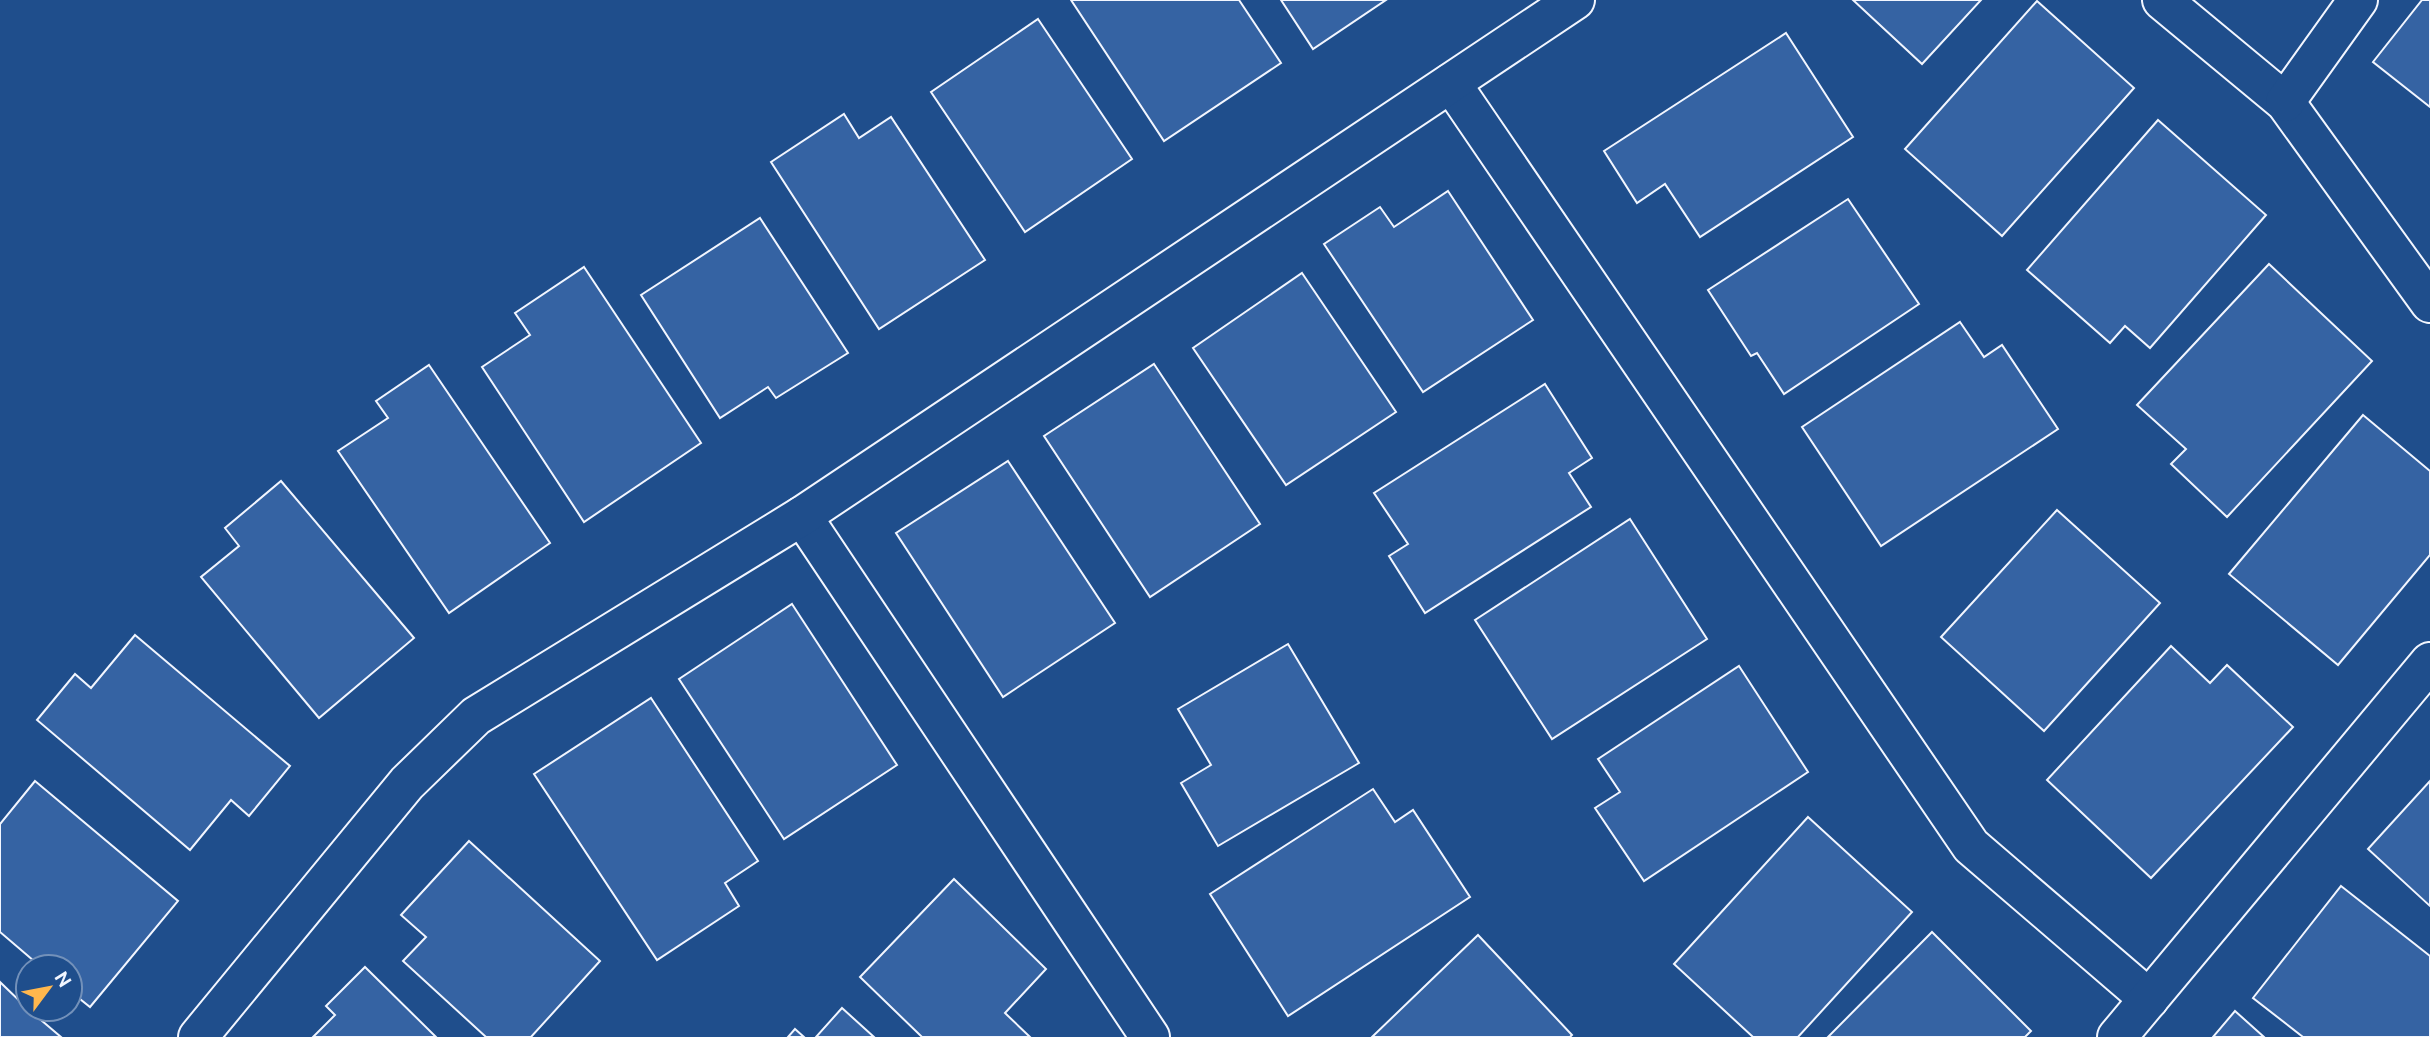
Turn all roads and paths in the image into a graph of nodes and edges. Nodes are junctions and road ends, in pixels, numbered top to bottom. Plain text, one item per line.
1 (1575, 0) edge
2 (2162, 0) edge
3 (2358, 0) edge
4 (1451, 83) junction
5 (2285, 102) junction
6 (2430, 303) edge
7 (802, 516) junction
8 (2430, 662) edge
9 (2149, 999) junction
10 (198, 1037) edge
11 (1150, 1037) edge
12 (2117, 1037) edge

1 - 4 street
2 - 5 street
3 - 5 street
4 - 7 street
4 - 9 street
5 - 6 street
7 - 10 street
7 - 11 street
8 - 9 street
9 - 12 street

